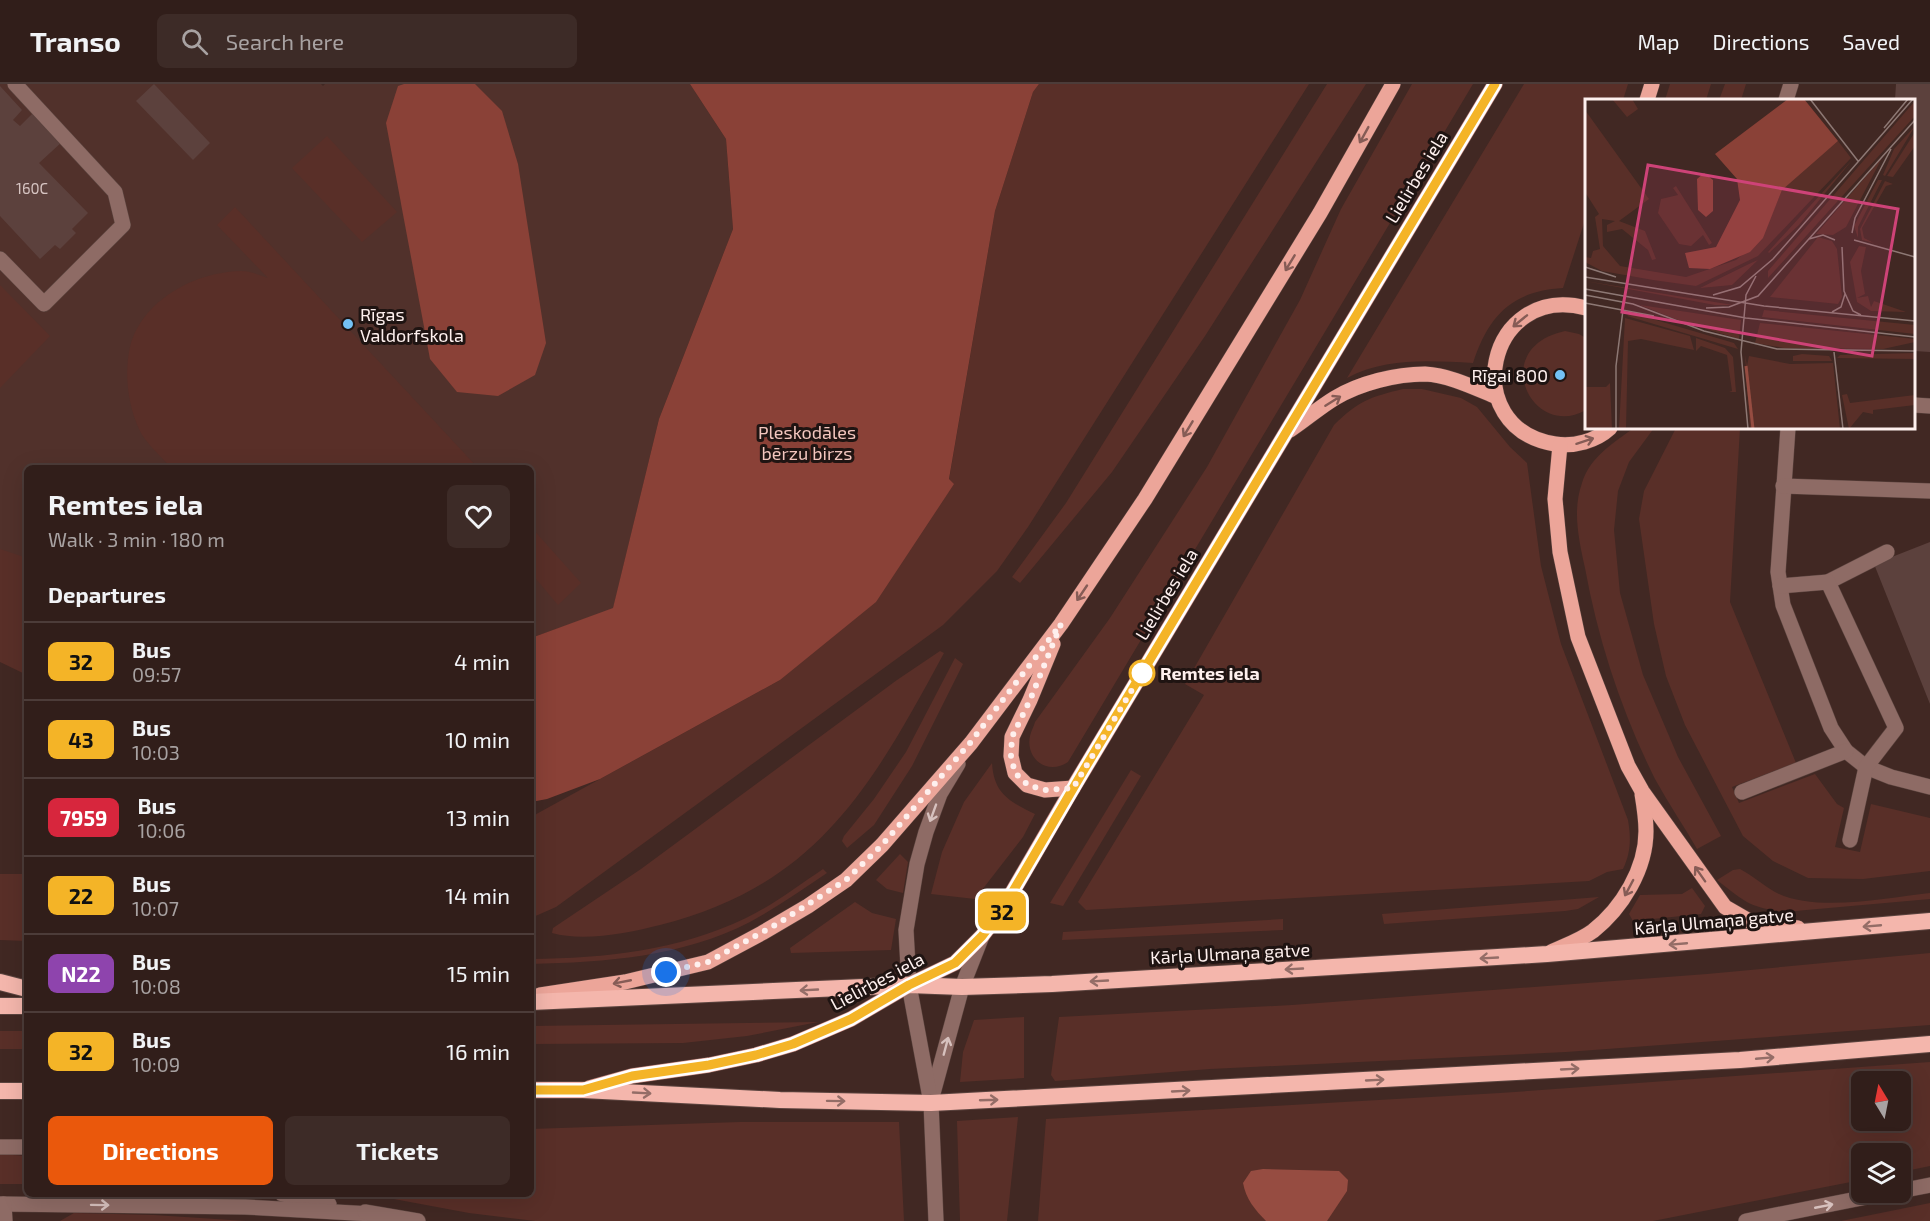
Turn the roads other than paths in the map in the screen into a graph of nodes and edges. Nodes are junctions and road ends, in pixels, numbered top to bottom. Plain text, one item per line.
1 (15, 84) edge
2 (1393, 84) edge
3 (1495, 84) edge
4 (1652, 84) edge
5 (1791, 84) edge
6 (1647, 99) edge
7 (1786, 99) edge
8 (0, 259) edge
9 (1585, 308) edge
10 (1497, 397) junction
11 (1915, 405) edge
12 (1930, 406) edge
13 (1608, 429) edge
14 (1788, 429) edge
15 (1285, 434) junction
16 (1560, 445) junction
17 (1784, 486) junction
18 (1930, 491) edge
19 (1887, 552) dead end
20 (1828, 582) junction
21 (1780, 586) junction
22 (1061, 624) junction
23 (970, 743) junction
24 (1846, 751) junction
25 (1866, 767) junction
26 (1930, 787) edge
27 (1073, 788) junction
28 (1642, 791) junction
29 (1742, 792) dead end
30 (1850, 840) dead end
31 (1930, 921) edge
32 (1821, 931) junction
33 (982, 936) junction
34 (1547, 954) junction
35 (0, 982) edge
36 (909, 985) junction
37 (962, 987) junction
38 (24, 988) edge
39 (534, 997) edge
40 (534, 1002) edge
41 (0, 1006) edge
42 (24, 1006) edge
43 (1930, 1044) edge
44 (534, 1090) edge
45 (583, 1090) junction
46 (0, 1091) edge
47 (24, 1091) edge
48 (931, 1102) junction
49 (0, 1147) edge
50 (24, 1147) edge
51 (1930, 1185) edge
52 (1911, 1189) edge
53 (296, 1197) edge
54 (1851, 1200) edge
55 (2, 1204) edge
56 (372, 1214) junction
57 (5, 1221) edge
58 (418, 1221) edge
59 (936, 1221) edge
60 (1746, 1221) edge

1 - 8 street
2 -> 22 main road
3 - 15 main road, Lielirbes iela
4 - 6 main road
5 - 7 street
9 -> 10 main road
15 -> 10 main road
10 - 16 main road
11 - 12 street
16 -> 13 main road
14 - 17 street
15 - 27 main road, Lielirbes iela
16 - 28 main road
17 - 18 street
17 - 21 street
19 - 20 street
20 - 21 street
20 - 25 street
21 - 24 street
22 - 23 main road
22 - 27 main road
23 -> 36 street
23 -> 39 main road
24 - 25 street
24 - 29 street
25 - 26 street
25 - 30 street
27 - 33 main road, Lielirbes iela
32 -> 28 main road
28 -> 34 main road
31 -> 32 highway, Kārļa Ulmaņa gatve
32 -> 34 highway, Kārļa Ulmaņa gatve
33 - 36 main road, Lielirbes iela
33 - 37 street
34 -> 37 highway, Kārļa Ulmaņa gatve
35 - 38 highway
36 - 37 highway, Kārļa Ulmaņa gatve
36 -> 40 highway, Kārļa Ulmaņa gatve
36 - 45 main road, Lielirbes iela
36 - 48 street
48 -> 37 street
41 - 42 highway
48 -> 43 highway
44 - 45 highway
45 -> 48 highway
46 - 47 highway
48 - 59 street
49 - 50 street
51 - 52 street
53 - 56 street
60 -> 54 street
55 -> 56 street
55 - 57 street
56 - 58 street

